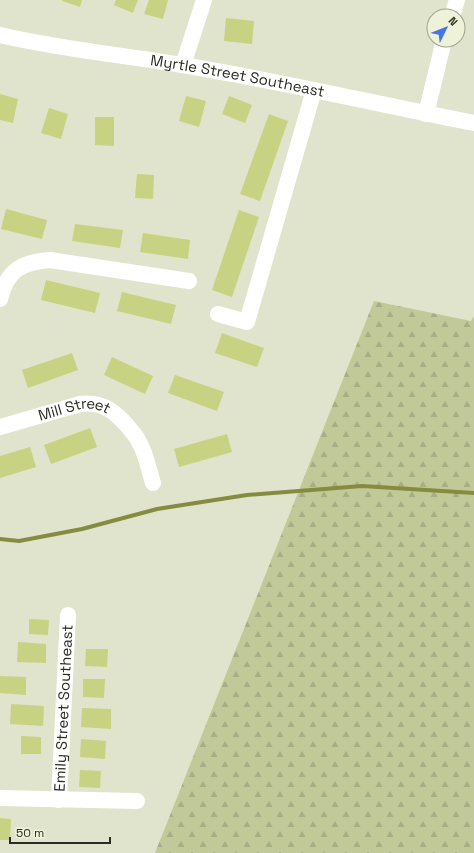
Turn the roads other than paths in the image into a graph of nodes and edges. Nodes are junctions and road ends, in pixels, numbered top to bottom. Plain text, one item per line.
1 (204, 0) edge
2 (0, 35) edge
3 (442, 48) edge
4 (183, 65) junction
5 (314, 90) junction
6 (426, 114) junction
7 (474, 123) edge
8 (189, 281) dead end
9 (0, 299) edge
10 (218, 314) dead end
11 (0, 427) edge
12 (153, 483) dead end
13 (68, 615) dead end
14 (0, 798) edge
15 (59, 800) junction
16 (137, 801) dead end

1 - 4 street
2 - 4 street, Myrtle Street Southeast
3 - 6 street
4 - 5 street, Myrtle Street Southeast
5 - 6 street, Myrtle Street Southeast
5 - 10 street
6 - 7 street, Myrtle Street Southeast
8 - 9 street
11 - 12 street, Mill Street
13 - 15 street, Emily Street Southeast
14 - 15 street
15 - 16 street

